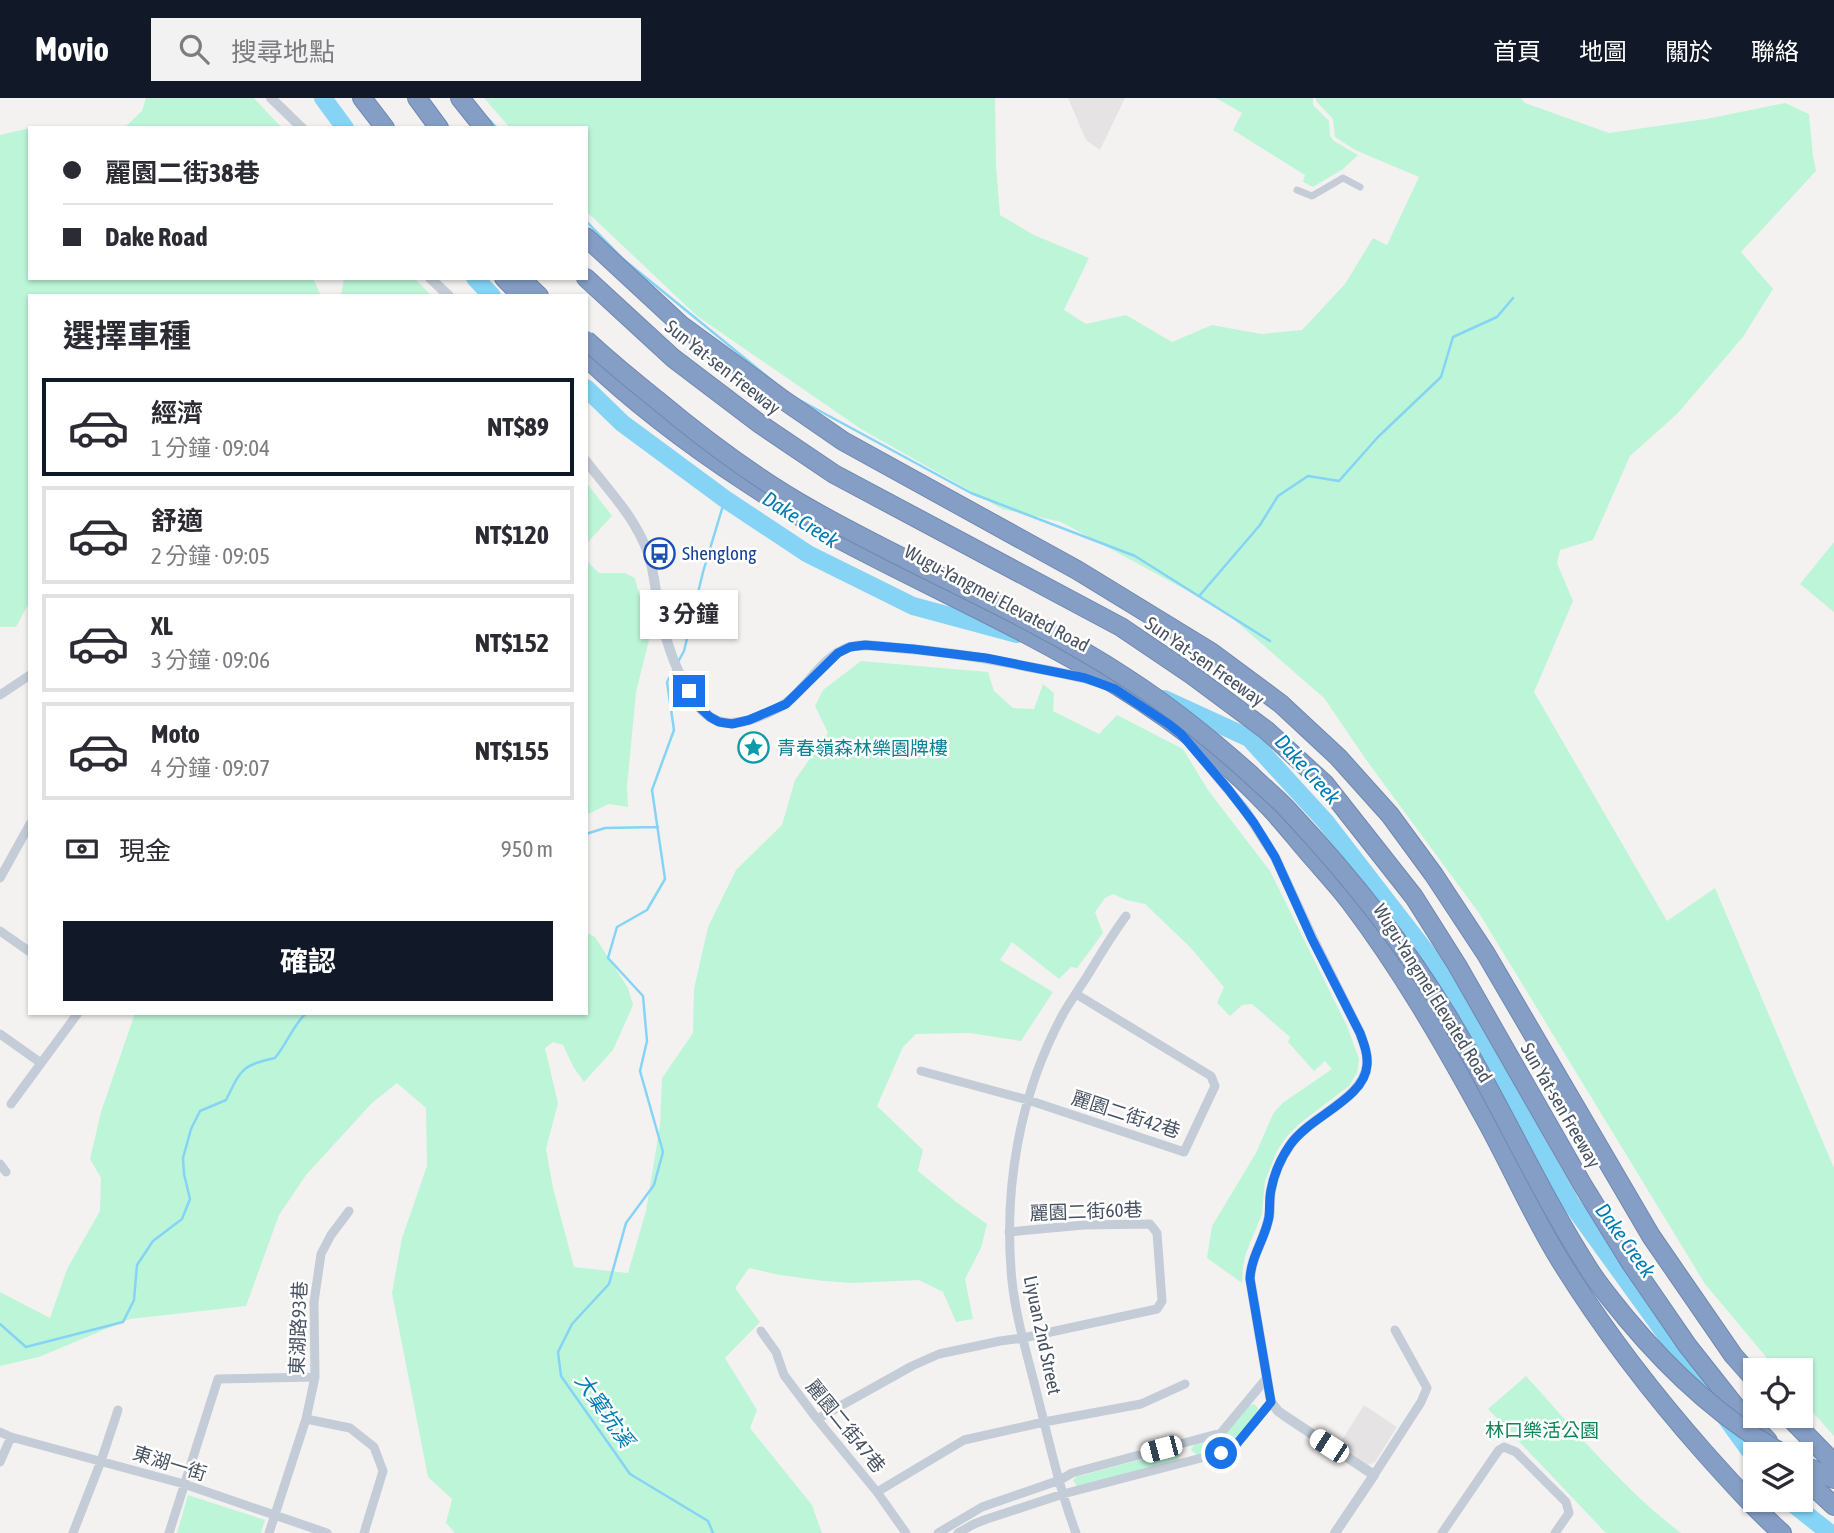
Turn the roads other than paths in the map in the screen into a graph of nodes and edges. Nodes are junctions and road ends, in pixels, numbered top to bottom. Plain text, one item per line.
1 (271, 98) edge
2 (348, 98) edge
3 (362, 98) edge
4 (417, 98) edge
5 (460, 98) edge
6 (300, 126) edge
7 (369, 126) edge
8 (383, 126) edge
9 (438, 126) edge
10 (482, 126) edge
11 (1360, 187) dead end
12 (1297, 190) dead end
13 (588, 239) edge
14 (432, 280) edge
15 (506, 280) edge
16 (522, 280) edge
17 (588, 280) edge
18 (447, 294) edge
19 (520, 294) edge
20 (537, 294) edge
21 (588, 342) edge
22 (588, 359) edge
23 (588, 463) edge
24 (28, 676) edge
25 (0, 695) edge
26 (26, 837) edge
27 (0, 878) edge
28 (1126, 916) dead end
29 (0, 931) edge
30 (28, 951) edge
31 (1076, 994) junction
32 (77, 1015) edge
33 (0, 1034) edge
34 (41, 1063) junction
35 (921, 1071) dead end
36 (1028, 1100) junction
37 (11, 1104) dead end
38 (349, 1211) dead end
39 (1009, 1232) junction
40 (1395, 1330) dead end
41 (761, 1331) dead end
42 (1023, 1338) junction
43 (1743, 1366) edge
44 (315, 1377) junction
45 (1266, 1379) junction
46 (1185, 1384) dead end
47 (1271, 1402) junction
48 (118, 1410) dead end
49 (306, 1419) junction
50 (817, 1419) junction
51 (1044, 1422) junction
52 (1800, 1428) edge
53 (0, 1432) edge
54 (11, 1437) junction
55 (1763, 1442) edge
56 (1770, 1442) edge
57 (1183, 1443) junction
58 (101, 1461) junction
59 (1187, 1461) junction
60 (0, 1462) edge
61 (1834, 1462) edge
62 (1813, 1469) edge
63 (1374, 1475) junction
64 (1834, 1479) edge
65 (1060, 1480) junction
66 (184, 1485) junction
67 (1813, 1486) edge
68 (877, 1492) junction
69 (1023, 1494) junction
70 (1063, 1494) junction
71 (1027, 1506) junction
72 (1834, 1506) edge
73 (275, 1516) junction
74 (73, 1533) edge
75 (169, 1533) edge
76 (269, 1533) edge
77 (327, 1533) edge
78 (364, 1533) edge
79 (906, 1533) edge
80 (938, 1533) edge
81 (958, 1533) edge
82 (1076, 1533) edge
83 (1335, 1533) edge
84 (1442, 1533) edge
85 (1555, 1533) edge
86 (1782, 1533) edge

1 - 6 street
2 - 7 highway
3 - 8 highway
4 - 9 highway
5 - 10 highway
11 - 12 street
13 - 43 highway, Sun Yat-sen Freeway
14 - 18 street
15 - 19 highway
16 - 20 highway
17 - 56 highway, Sun Yat-sen Freeway
21 - 55 highway, Wugu-Yangmei Elevated Road, bridge
22 - 86 highway, Wugu-Yangmei Elevated Road
23 - 45 street
24 - 25 street
26 - 27 street
28 - 31 street, Liyuan 2nd Street
29 - 30 street
31 - 36 street, Liyuan 2nd Street
31 - 36 street, 麗園二街42巷
32 - 34 street
33 - 34 street
34 - 37 street
35 - 36 street
36 - 39 street, Liyuan 2nd Street
38 - 44 street, 東湖路93巷
39 - 42 street, Liyuan 2nd Street
39 - 42 street, 麗園二街60巷
40 - 63 street
41 - 50 street, 麗園二街47巷
42 - 50 street
42 - 51 street, Liyuan 2nd Street
44 - 49 street, 東湖路93巷
44 - 66 street
45 - 47 street
45 - 57 street
46 - 51 street, 麗園二街47巷
47 - 59 street
47 - 63 street
48 - 58 street
49 - 73 street, 東湖路93巷
49 - 78 street
50 - 68 street, 麗園二街47巷
51 - 65 street, Liyuan 2nd Street
51 - 68 street, 麗園二街47巷
52 - 61 highway
53 - 54 street, 東湖一街
54 - 58 street, 東湖一街
54 - 60 street
57 - 59 street
57 - 65 street
58 - 66 street, 東湖一街
58 - 74 street
59 - 70 street
62 - 64 highway
63 - 83 street
65 - 69 street
65 - 70 street, Liyuan 2nd Street
66 - 73 street, 東湖一街
66 - 75 street
67 - 72 highway
68 - 79 street
69 - 71 street
69 - 80 street
70 - 71 street
70 - 82 street, Liyuan 2nd Street
71 - 81 street
73 - 76 street, 東湖路93巷
73 - 77 street, 東湖一街
84 - 85 street

